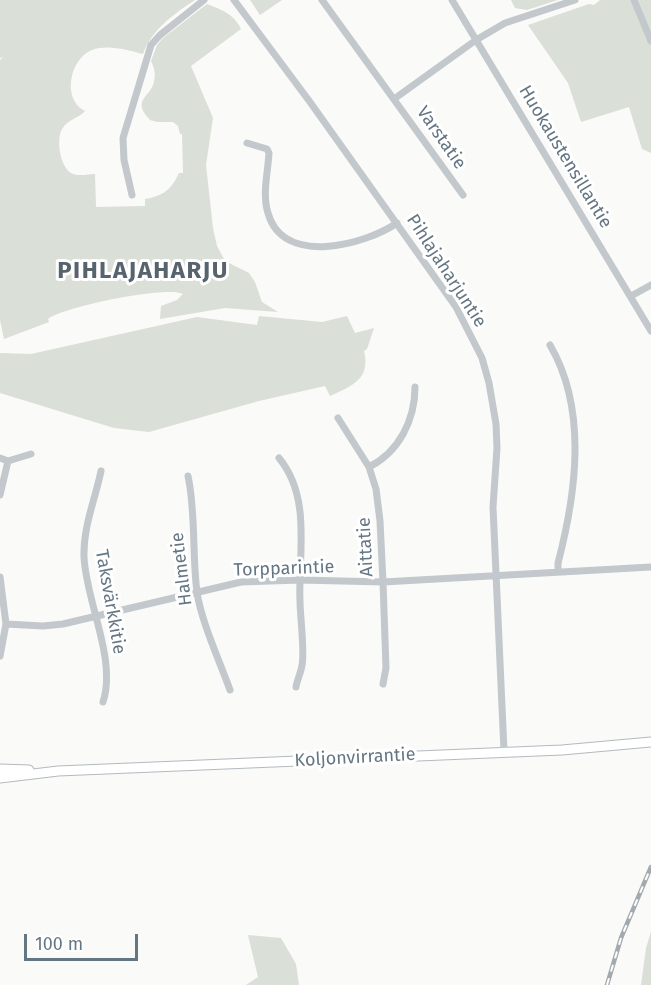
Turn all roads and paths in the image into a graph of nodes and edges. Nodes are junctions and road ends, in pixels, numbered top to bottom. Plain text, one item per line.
1 (204, 0) edge
2 (234, 0) edge
3 (322, 0) edge
4 (452, 0) edge
5 (575, 0) edge
6 (634, 0) edge
7 (649, 31) edge
8 (476, 40) junction
9 (651, 40) edge
10 (394, 99) junction
11 (247, 143) dead end
12 (132, 195) dead end
13 (463, 195) dead end
14 (397, 223) junction
15 (651, 285) edge
16 (630, 296) junction
17 (651, 331) edge
18 (550, 345) dead end
19 (416, 387) dead end
20 (338, 418) dead end
21 (31, 454) dead end
22 (279, 458) dead end
23 (4, 459) edge
24 (369, 467) junction
25 (100, 471) dead end
26 (188, 476) dead end
27 (0, 495) edge
28 (651, 567) edge
29 (558, 572) junction
30 (495, 576) junction
31 (0, 577) edge
32 (300, 580) junction
33 (383, 582) junction
34 (197, 593) junction
35 (96, 618) junction
36 (6, 624) junction
37 (0, 656) edge
38 (383, 684) dead end
39 (296, 687) dead end
40 (230, 690) dead end
41 (102, 702) dead end
42 (651, 742) edge
43 (504, 751) junction
44 (0, 769) edge
45 (58, 771) junction
46 (0, 778) edge

1 - 12 street
2 - 14 street, Pihlajaharjuntie
3 - 10 street, Varstatie
4 - 8 street, Huokaustensillantie
5 - 8 street, Varstatie
6 - 7 street
7 - 9 street
8 - 10 street, Varstatie
8 - 16 street, Huokaustensillantie
10 - 13 street, Varstatie
11 - 14 street
14 - 30 street, Pihlajaharjuntie
15 - 16 street
16 - 17 street, Huokaustensillantie
18 - 29 street
19 - 24 street
20 - 24 street, Aittatie
21 - 23 street
22 - 32 street
23 - 27 street
24 - 33 street, Aittatie
25 - 35 street, Taksvärkkitie
26 - 34 street, Halmetie
28 - 29 street, Torpparintie
29 - 30 street, Torpparintie
30 - 33 street, Torpparintie
30 - 43 street, Pihlajaharjuntie
31 - 36 street
32 - 33 street, Torpparintie
32 - 34 street, Torpparintie
32 - 39 street
33 - 38 street, Aittatie
34 - 35 street, Torpparintie
34 - 40 street, Halmetie
35 - 36 street, Torpparintie
35 - 41 street, Taksvärkkitie
36 - 37 street
42 - 43 main road, Koljonvirrantie
43 - 45 main road, Koljonvirrantie
44 - 45 main road, Koljonvirrantie
45 - 46 main road, Koljonvirrantie

